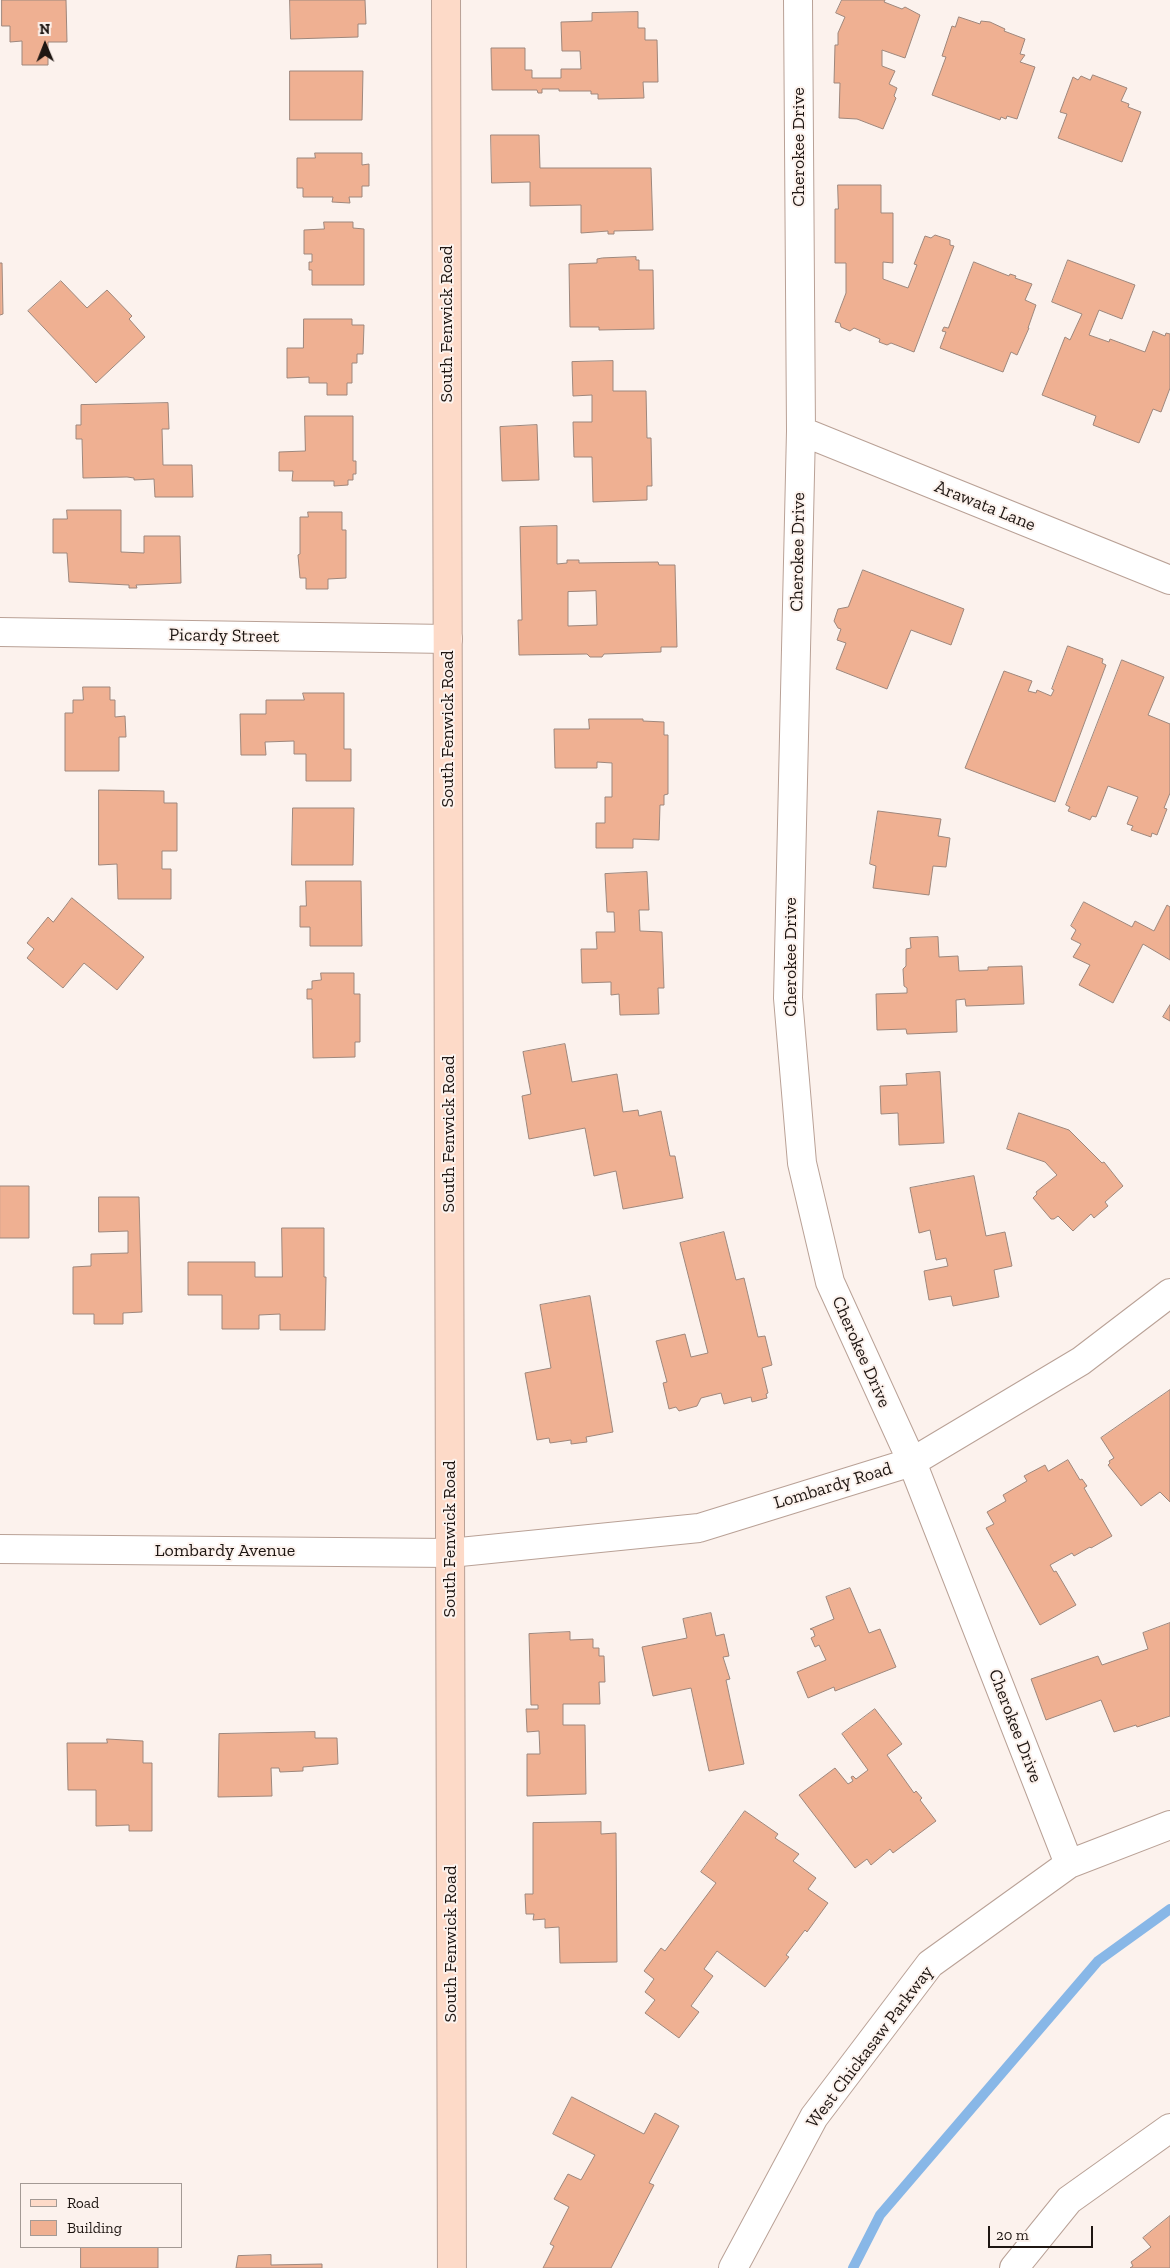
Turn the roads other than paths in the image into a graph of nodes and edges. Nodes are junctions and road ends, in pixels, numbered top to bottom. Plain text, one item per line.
1 (446, 0) edge
2 (798, 0) edge
3 (800, 431) junction
4 (1170, 580) edge
5 (0, 632) edge
6 (448, 640) junction
7 (1170, 1293) edge
8 (912, 1462) junction
9 (0, 1549) edge
10 (450, 1553) junction
11 (1170, 1826) edge
12 (1069, 1864) junction
13 (1170, 2128) edge
14 (452, 2268) edge
15 (733, 2268) edge
16 (1014, 2268) edge

1 - 6 street, South Fenwick Road
2 - 3 street, Cherokee Drive
3 - 4 street, Arawata Lane
3 - 8 street, Cherokee Drive
5 - 6 street, Picardy Street
6 - 10 street, South Fenwick Road
7 - 8 street, Lombardy Road
8 - 10 street, Lombardy Road
8 - 12 street, Cherokee Drive
9 - 10 street, Lombardy Avenue
10 - 14 street, South Fenwick Road
11 - 12 street, West Chickasaw Parkway
12 - 15 street, West Chickasaw Parkway
13 - 16 street

